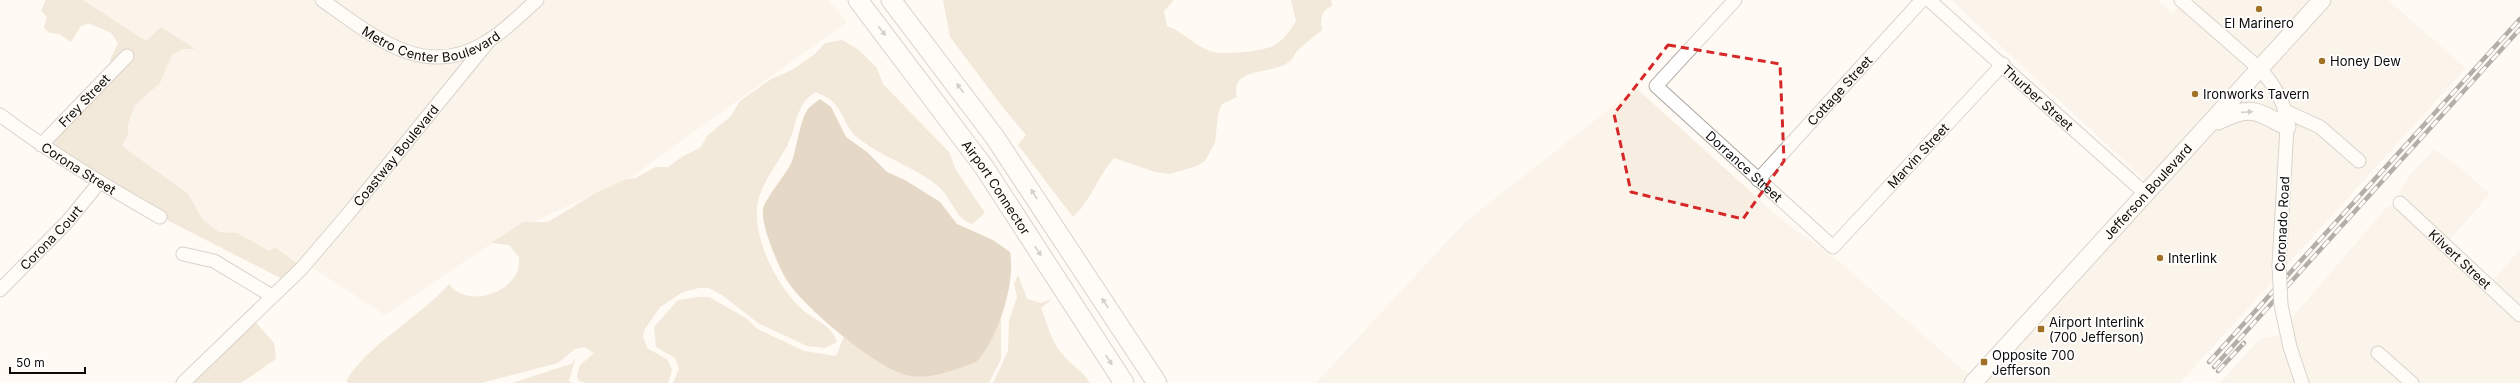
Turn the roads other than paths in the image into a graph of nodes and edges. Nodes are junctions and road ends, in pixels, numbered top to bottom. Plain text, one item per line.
1 (537, 0) edge
2 (858, 0) edge
3 (891, 0) edge
4 (1735, 0) edge
5 (1922, 0) edge
6 (1929, 0) edge
7 (2181, 0) edge
8 (2322, 0) edge
9 (325, 1) edge
10 (488, 42) junction
11 (126, 56) dead end
12 (2003, 64) junction
13 (2260, 70) junction
14 (0, 115) edge
15 (2286, 119) junction
16 (2211, 125) junction
17 (41, 145) junction
18 (2359, 161) dead end
19 (1758, 180) junction
20 (99, 183) junction
21 (2147, 195) junction
22 (2400, 203) dead end
23 (160, 217) dead end
24 (1833, 247) joint
25 (183, 254) dead end
26 (0, 290) edge
27 (272, 296) junction
28 (2520, 315) edge
29 (2378, 353) dead end
30 (183, 383) edge
31 (1124, 383) edge
32 (1156, 383) edge
33 (1973, 383) edge
34 (2302, 383) edge
35 (2412, 383) edge

1 - 10 street, Metro Center Boulevard
2 -> 31 highway, Airport Connector
32 -> 3 highway, Airport Connector
4 - 19 street, Dorrance Street
5 - 19 street, Cottage Street
6 - 12 street, Thurber Street
7 - 13 street
8 - 13 main road, Jefferson Boulevard
9 - 10 street, Metro Center Boulevard
10 - 27 street, Coastway Boulevard
11 - 17 street, Frey Street
12 - 21 street, Thurber Street
12 - 24 street, Marvin Street
13 - 15 street, Coronado Road
13 - 16 main road, Jefferson Boulevard
14 - 17 street, Corona Street
16 -> 15 main road
15 - 18 street
15 - 34 street, Coronado Road, bridge
16 - 21 main road, Jefferson Boulevard
17 - 20 street, Corona Street
19 - 24 street, Dorrance Street
20 - 23 street, Corona Street
20 - 26 street, Corona Court
21 - 33 main road, Jefferson Boulevard
22 - 28 street, Kilvert Street
25 - 27 street
27 - 30 street, Coastway Boulevard
29 - 35 street

